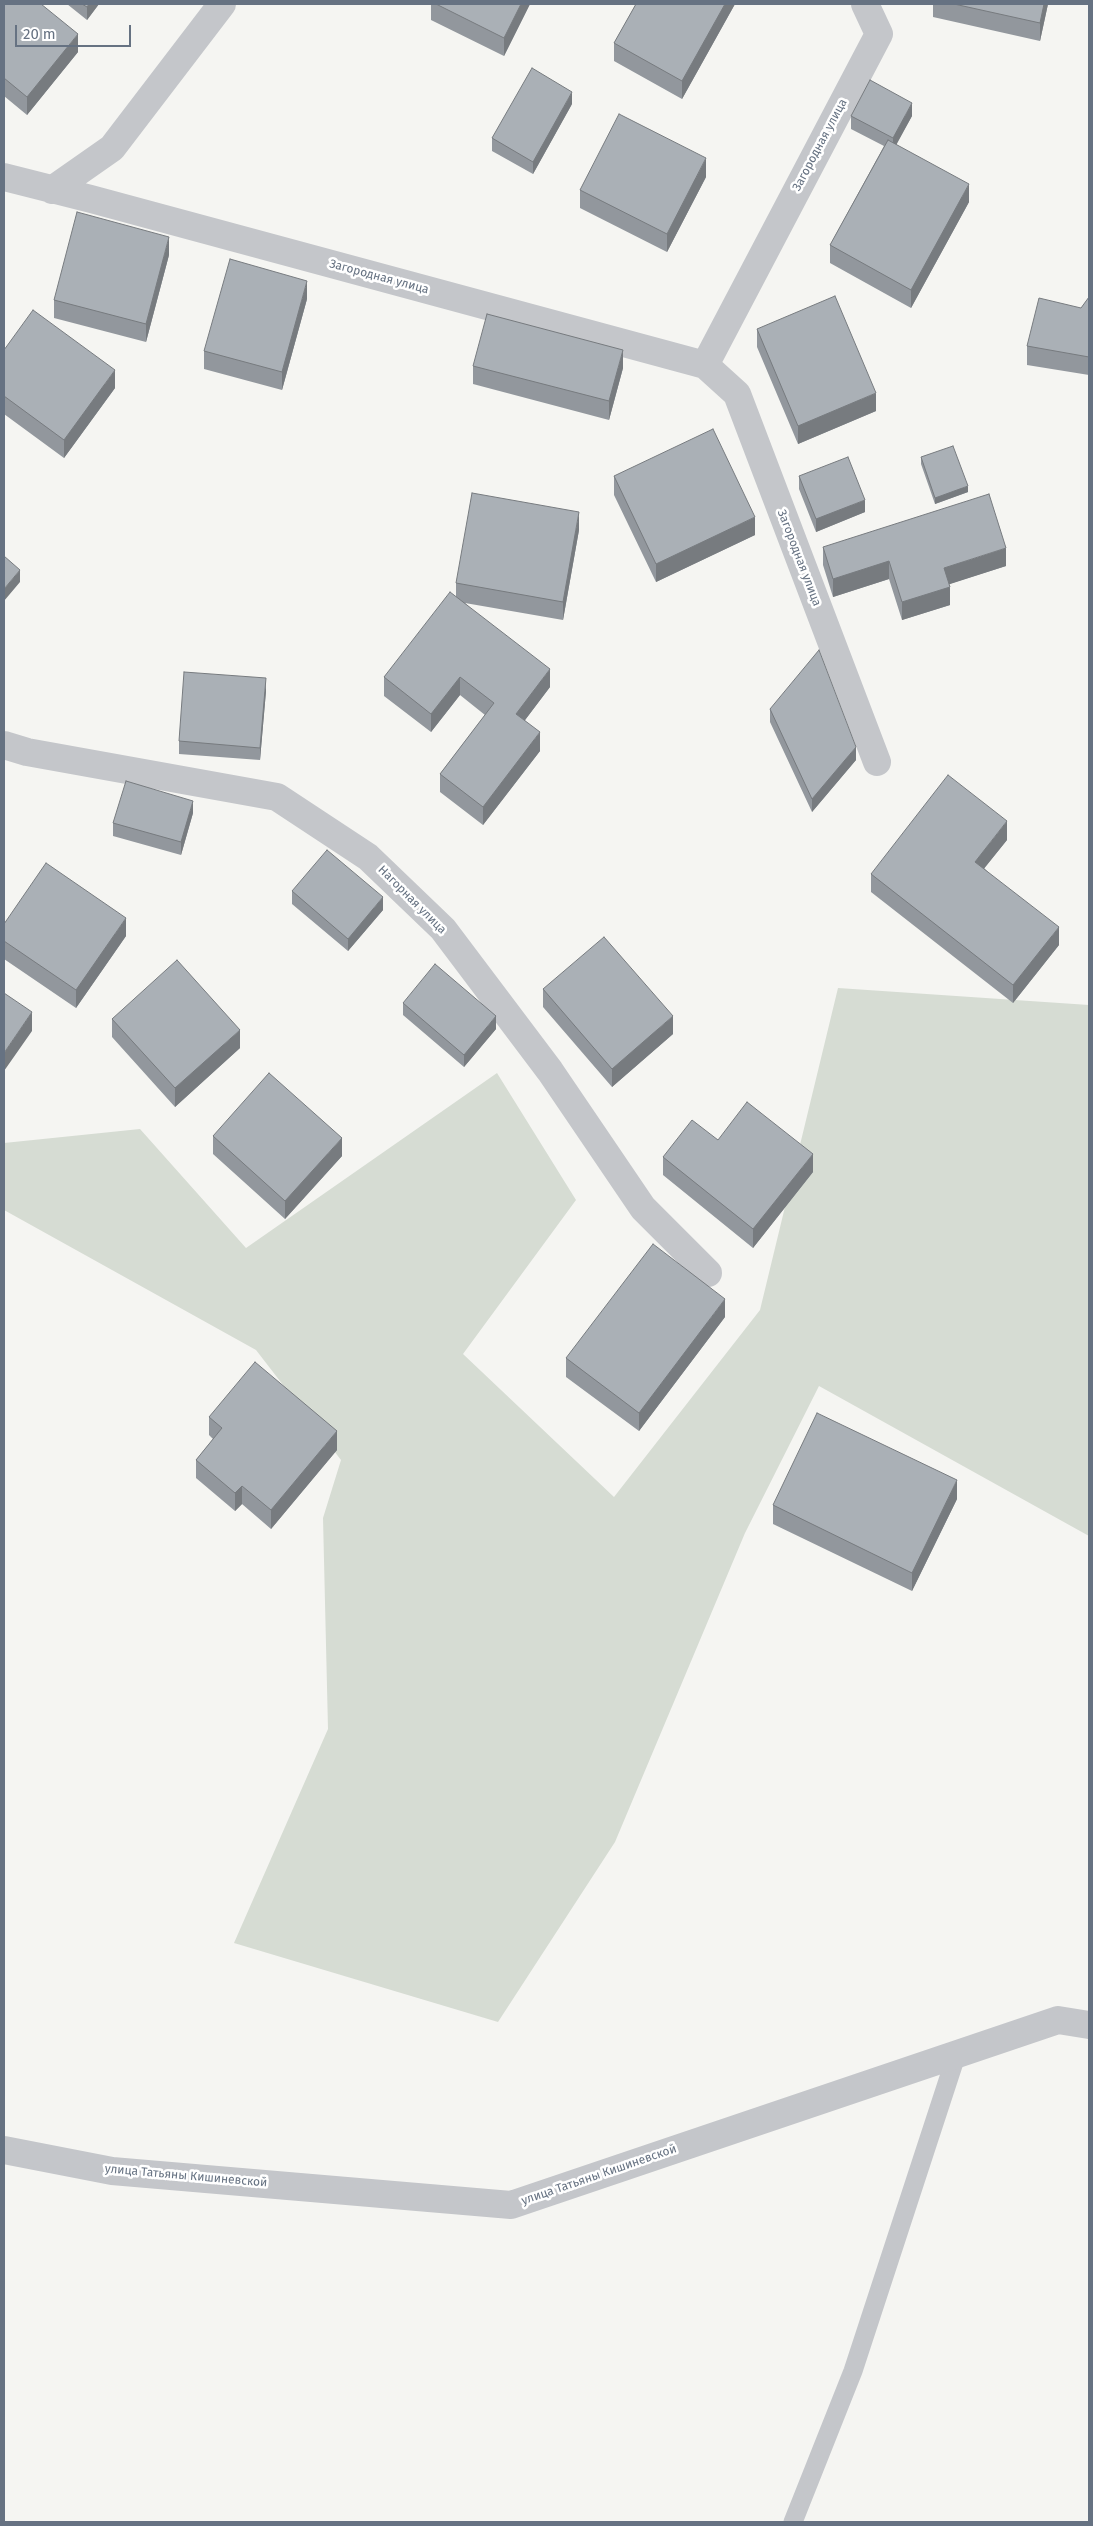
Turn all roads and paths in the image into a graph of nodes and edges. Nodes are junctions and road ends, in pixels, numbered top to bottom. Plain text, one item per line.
1 (222, 4) edge
2 (864, 4) edge
3 (4, 177) edge
4 (52, 190) junction
5 (704, 365) junction
6 (4, 745) edge
7 (876, 762) dead end
8 (708, 1273) dead end
9 (1089, 2025) edge
10 (957, 2053) junction
11 (4, 2150) edge
12 (793, 2522) edge

1 - 4 street
2 - 5 street, Загородная улица
3 - 4 street, Загородная улица
4 - 5 street, Загородная улица
5 - 7 street, Загородная улица
6 - 8 street, Нагорная улица
9 - 10 street, улица Татьяны Кишиневской
10 - 11 street, улица Татьяны Кишиневской
10 - 12 lane

